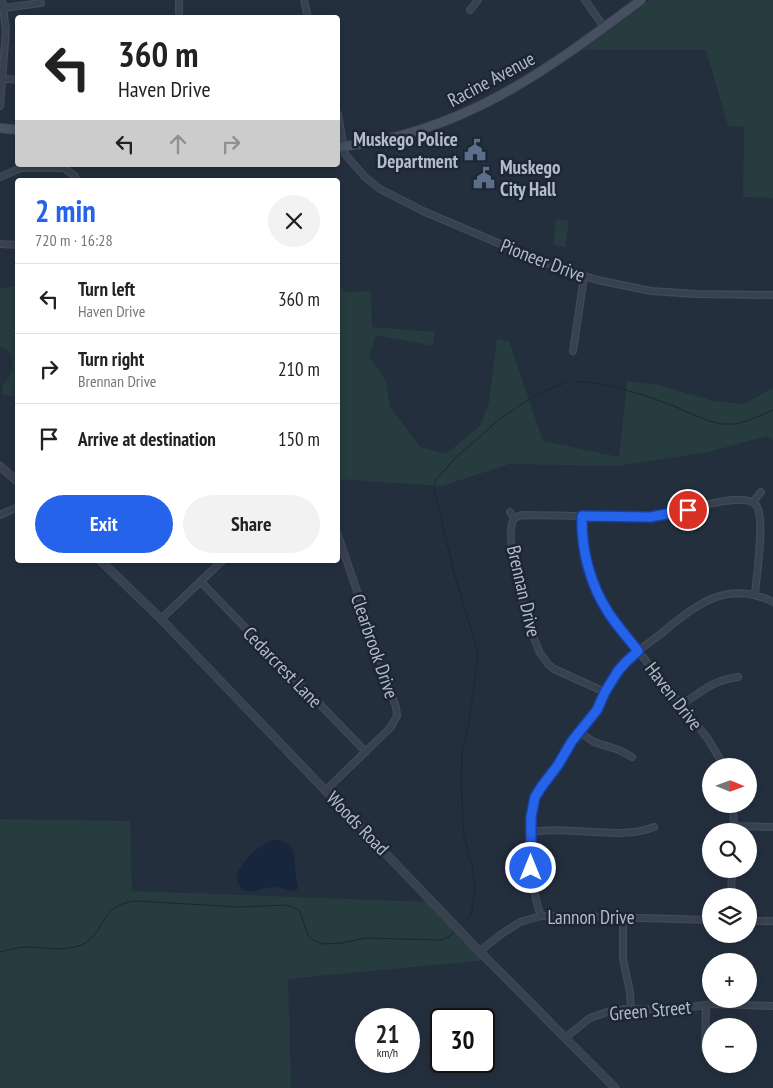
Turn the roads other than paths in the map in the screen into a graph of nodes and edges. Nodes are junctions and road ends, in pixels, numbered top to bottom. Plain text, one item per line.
1 (2, 0) edge
2 (179, 0) edge
3 (304, 0) edge
4 (478, 0) edge
5 (585, 0) edge
6 (641, 0) edge
7 (41, 3) dead end
8 (4, 8) junction
9 (470, 10) dead end
10 (180, 15) edge
11 (307, 15) edge
12 (604, 27) junction
13 (1, 79) edge
14 (15, 80) edge
15 (0, 106) edge
16 (0, 128) edge
17 (15, 130) edge
18 (340, 146) edge
19 (0, 177) edge
20 (76, 178) edge
21 (1, 243) edge
22 (15, 245) edge
23 (584, 277) junction
24 (773, 295) edge
25 (573, 351) dead end
26 (0, 466) edge
27 (15, 479) edge
28 (762, 492) dead end
29 (753, 502) junction
30 (15, 508) edge
31 (510, 512) dead end
32 (0, 515) edge
33 (582, 516) junction
34 (514, 518) junction
35 (340, 541) edge
36 (103, 563) edge
37 (220, 563) edge
38 (201, 582) junction
39 (755, 595) junction
40 (773, 602) edge
41 (161, 619) junction
42 (638, 651) junction
43 (738, 677) dead end
44 (605, 692) junction
45 (682, 704) junction
46 (579, 732) junction
47 (366, 752) junction
48 (632, 757) dead end
49 (720, 758) edge
50 (326, 790) junction
51 (654, 827) dead end
52 (773, 827) edge
53 (757, 828) edge
54 (532, 832) junction
55 (541, 916) junction
56 (623, 917) junction
57 (702, 920) edge
58 (757, 921) edge
59 (773, 921) edge
60 (480, 951) junction
61 (702, 1006) edge
62 (757, 1006) edge
63 (773, 1006) edge
64 (631, 1009) junction
65 (565, 1038) junction
66 (615, 1088) edge

1 - 8 street
2 - 10 street
3 - 11 street
4 - 9 street
5 - 12 street
6 - 12 main road, Racine Avenue
7 - 8 street
8 - 13 street
12 - 18 main road, Racine Avenue
13 - 14 street
13 - 15 street
16 - 17 main road
18 - 23 street, Pioneer Drive
19 - 20 street
21 - 22 street
23 - 24 street, Pioneer Drive
23 - 25 street
26 - 27 street
28 - 29 street
29 - 33 street, Brennan Drive
29 - 39 street
30 - 32 street
31 - 34 street
33 - 34 street, Brennan Drive
33 - 42 street, Haven Drive
34 - 44 street, Brennan Drive
35 - 47 street, Clearbrook Drive
36 - 41 street, Woods Road
37 - 38 street
38 - 41 street
38 - 47 street, Cedarcrest Lane
39 - 40 street
39 - 42 street
41 - 50 street, Woods Road
42 - 44 street
42 - 45 street, Haven Drive
43 - 45 street
44 - 46 street
45 - 49 street, Haven Drive
46 - 48 street
46 - 54 street
47 - 50 street, Clearbrook Drive
50 - 60 street, Woods Road
51 - 54 street
52 - 53 street
54 - 55 street
55 - 56 street, Lannon Drive
55 - 60 street, Lannon Drive
56 - 57 street, Lannon Drive
56 - 64 street
58 - 59 street
60 - 65 street, Woods Road
61 - 64 street, Green Street
62 - 63 street, Green Street
64 - 65 street, Green Street
65 - 66 street, Woods Road

